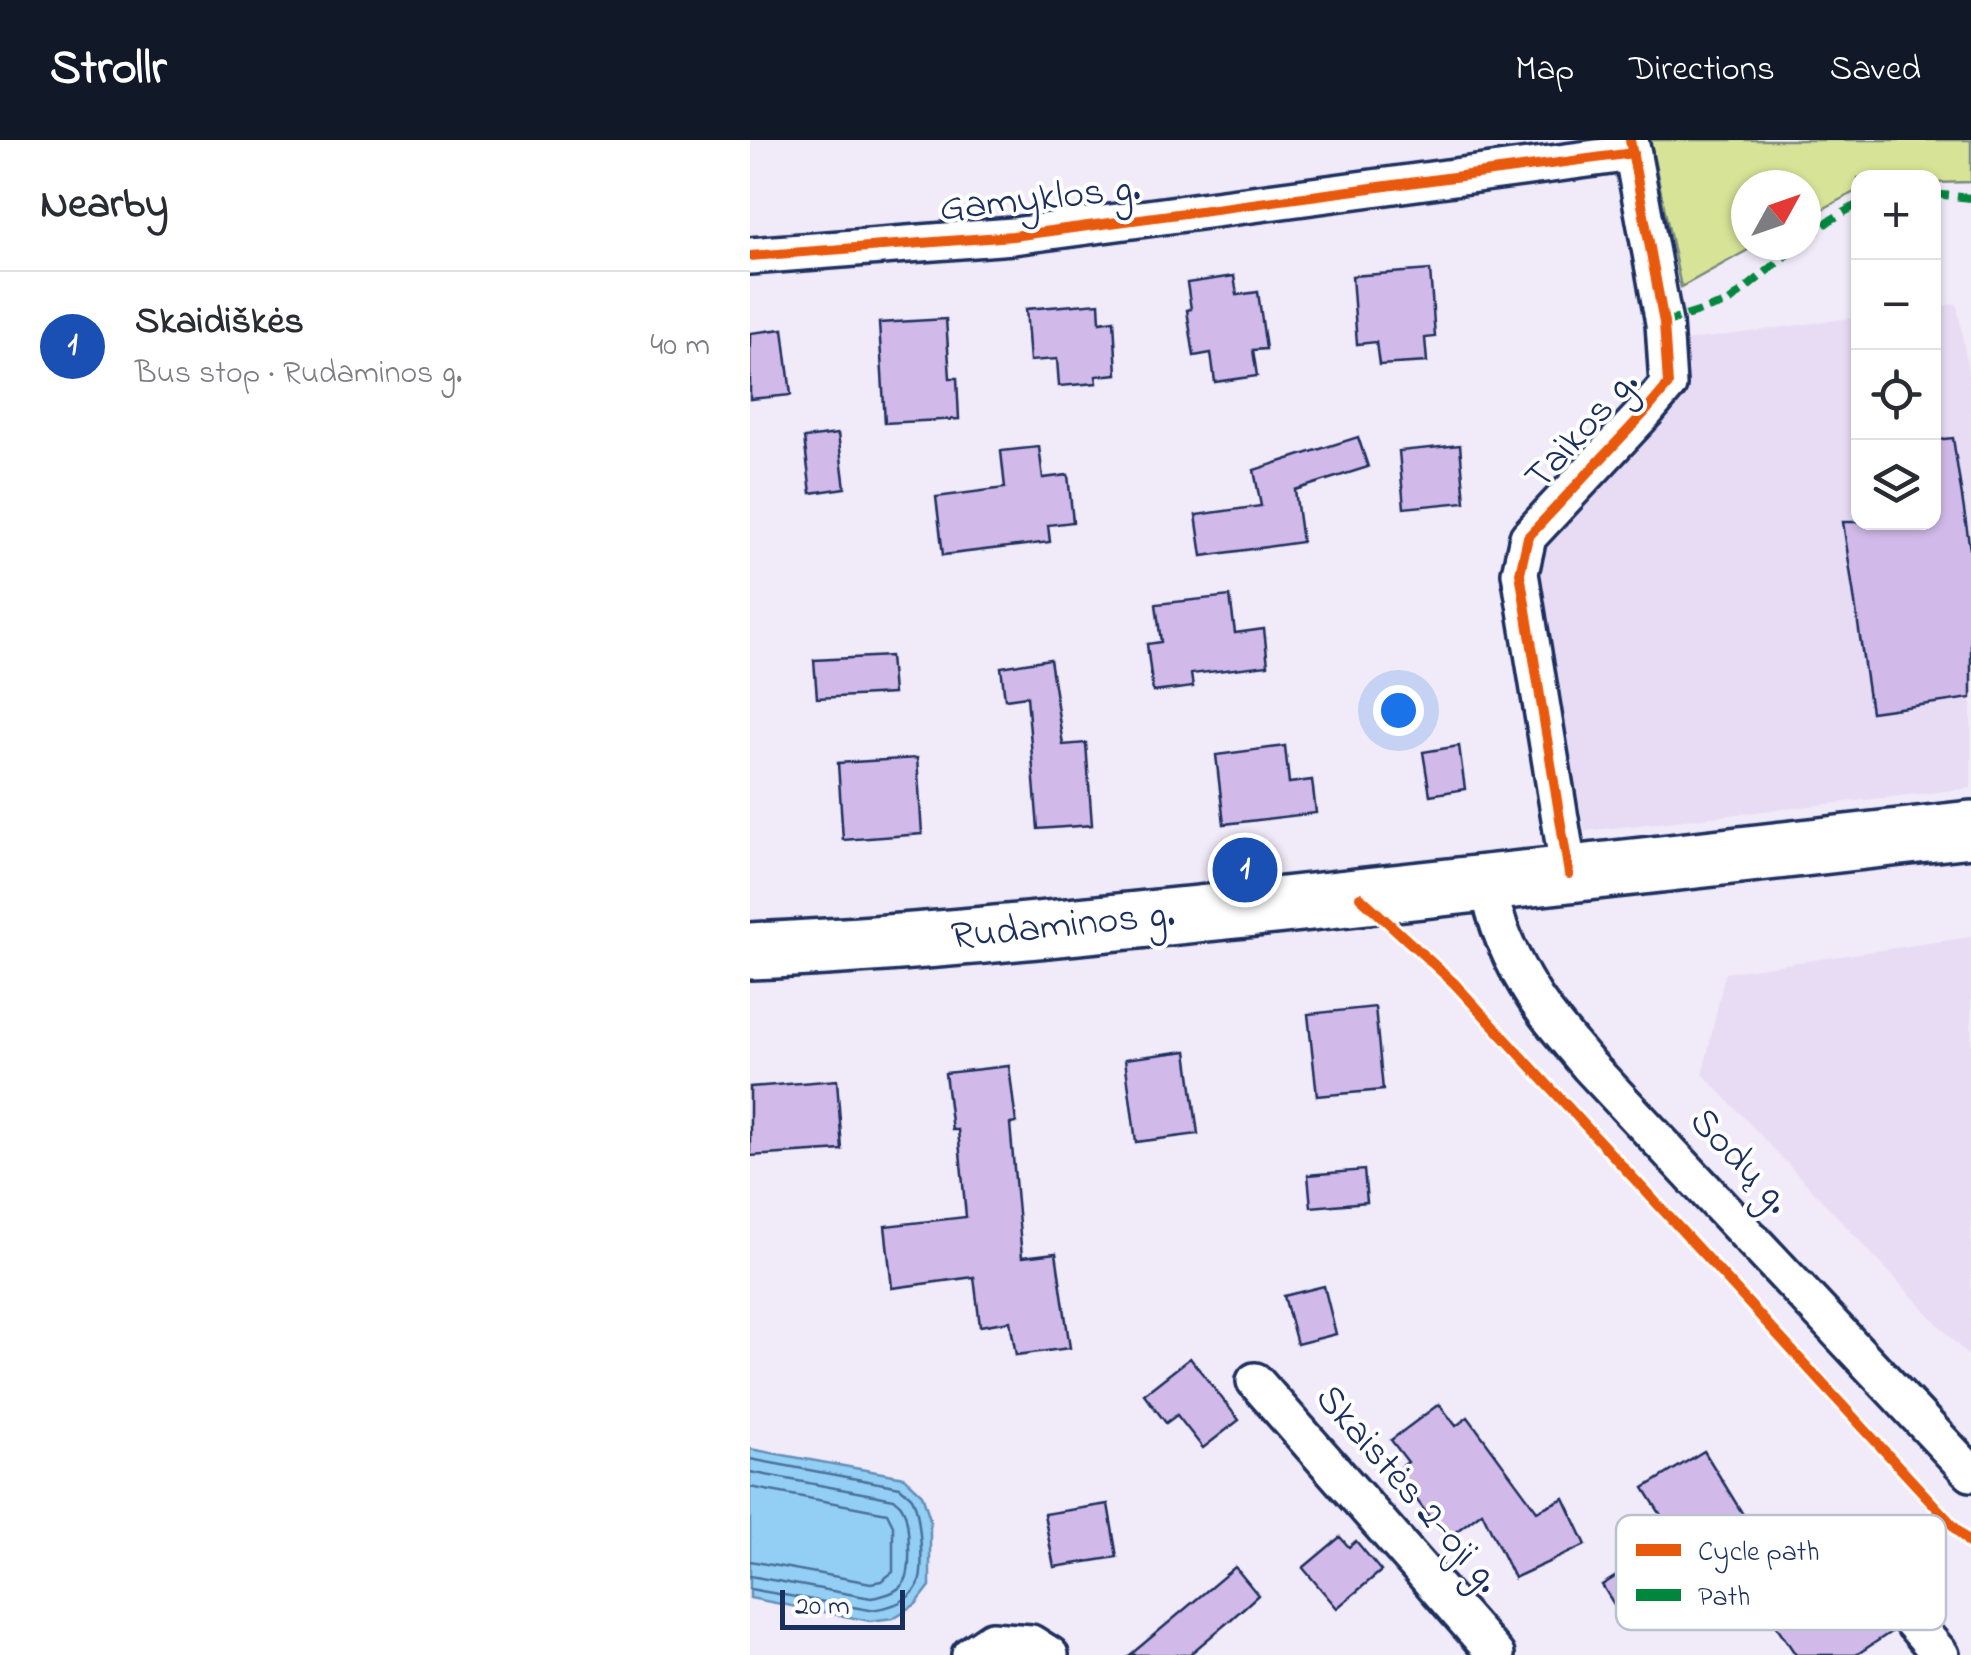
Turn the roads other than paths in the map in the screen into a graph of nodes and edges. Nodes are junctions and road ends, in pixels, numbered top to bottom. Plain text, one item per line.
1 (1631, 146) edge
2 (750, 256) edge
3 (1971, 829) edge
4 (1569, 874) junction
5 (1487, 882) junction
6 (750, 951) edge
7 (1255, 1381) dead end
8 (1971, 1472) edge
9 (1920, 1630) edge
10 (970, 1655) edge
11 (1050, 1655) edge
12 (1496, 1655) edge
13 (1941, 1655) edge

1 - 2 street, Gamyklos g.
1 - 4 street, Taikos g.
3 - 4 main road, Rudaminos g.
4 - 5 main road, Rudaminos g.
5 - 6 main road, Rudaminos g.
5 - 8 street, Sodų g.
7 - 12 street, Skaistės 2-oji g.
9 - 13 street
10 - 11 street

